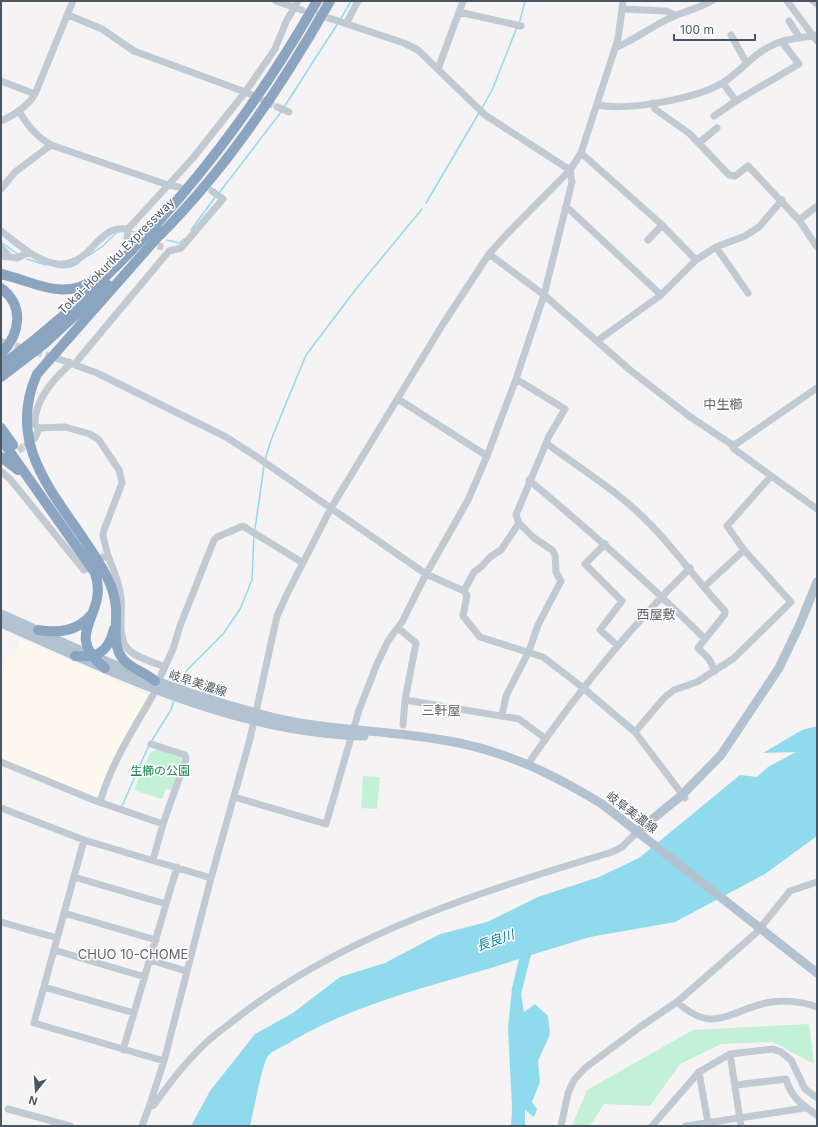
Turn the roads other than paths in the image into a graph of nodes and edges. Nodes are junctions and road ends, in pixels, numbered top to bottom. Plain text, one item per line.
1 (73, 1) edge
2 (276, 1) edge
3 (298, 1) edge
4 (317, 1) edge
5 (330, 1) edge
6 (358, 1) edge
7 (463, 1) edge
8 (622, 1) edge
9 (712, 1) edge
10 (787, 1) edge
11 (813, 1) edge
12 (704, 3) edge
13 (817, 4) edge
14 (294, 8) junction
15 (622, 9) junction
16 (302, 10) tunnel mouth
17 (459, 12) junction
18 (68, 15) junction
19 (675, 15) junction
20 (332, 20) tunnel mouth
21 (789, 21) dead end
22 (345, 24) junction
23 (518, 25) dead end
24 (731, 35) dead end
25 (816, 37) edge
26 (800, 38) junction
27 (782, 42) junction
28 (615, 48) junction
29 (746, 62) junction
30 (438, 69) junction
31 (1, 81) edge
32 (724, 82) junction
33 (247, 92) junction
34 (35, 94) junction
35 (736, 101) junction
36 (653, 103) junction
37 (597, 105) junction
38 (18, 111) junction
39 (714, 116) dead end
40 (1, 121) edge
41 (717, 128) dead end
42 (699, 143) junction
43 (51, 145) junction
44 (581, 153) junction
45 (570, 170) junction
46 (168, 185) junction
47 (1, 189) edge
48 (182, 189) junction
49 (215, 194) dead end
50 (782, 200) junction
51 (817, 206) edge
52 (565, 208) junction
53 (799, 220) junction
54 (662, 224) junction
55 (164, 231) junction
56 (1, 232) edge
57 (648, 240) dead end
58 (817, 246) edge
59 (1, 247) edge
60 (716, 247) junction
61 (29, 252) junction
62 (489, 254) junction
63 (1, 256) edge
64 (10, 257) junction
65 (696, 260) junction
66 (1, 274) edge
67 (1, 288) edge
68 (748, 293) dead end
69 (544, 295) junction
70 (661, 295) junction
71 (597, 341) junction
72 (1, 354) edge
73 (56, 358) tunnel mouth
74 (72, 363) junction
75 (1, 366) edge
76 (1, 377) edge
77 (516, 379) junction
78 (817, 388) edge
79 (398, 399) junction
80 (1, 428) edge
81 (39, 428) junction
82 (1, 439) edge
83 (546, 443) junction
84 (27, 444) tunnel mouth
85 (731, 444) junction
86 (487, 456) junction
87 (1, 457) edge
88 (1, 470) edge
89 (771, 476) junction
90 (529, 480) junction
91 (42, 491) junction
92 (331, 508) junction
93 (817, 509) edge
94 (519, 523) junction
95 (605, 544) junction
96 (744, 550) junction
97 (302, 563) junction
98 (690, 568) junction
99 (86, 569) dead end
100 (426, 574) junction
101 (817, 582) edge
102 (704, 587) junction
103 (464, 591) junction
104 (662, 596) junction
105 (95, 610) junction
106 (1, 614) edge
107 (1, 623) edge
108 (116, 624) junction
109 (398, 628) junction
110 (38, 630) junction
111 (705, 639) junction
112 (618, 646) junction
113 (529, 651) junction
114 (90, 655) junction
115 (75, 656) junction
116 (165, 667) junction
117 (105, 668) junction
118 (715, 671) junction
119 (157, 684) junction
120 (582, 687) junction
121 (405, 700) junction
122 (502, 716) junction
123 (255, 717) junction
124 (403, 724) dead end
125 (635, 732) junction
126 (352, 733) junction
127 (546, 739) junction
128 (151, 744) dead end
129 (1, 762) edge
130 (528, 764) junction
131 (234, 797) junction
132 (684, 797) junction
133 (100, 802) junction
134 (1, 808) edge
135 (163, 824) junction
136 (638, 831) junction
137 (84, 840) junction
138 (153, 860) junction
139 (177, 867) junction
140 (74, 877) junction
141 (211, 878) junction
142 (817, 882) edge
143 (166, 904) junction
144 (64, 913) junction
145 (1, 922) edge
146 (759, 929) junction
147 (57, 938) junction
148 (156, 940) junction
149 (54, 950) junction
150 (150, 960) junction
151 (186, 971) junction
152 (817, 973) edge
153 (145, 976) junction
154 (44, 986) junction
155 (677, 1002) junction
156 (817, 1007) edge
157 (134, 1013) junction
158 (123, 1050) junction
159 (730, 1054) junction
160 (164, 1061) junction
161 (699, 1072) junction
162 (736, 1085) junction
163 (817, 1098) edge
164 (149, 1108) junction
165 (806, 1108) junction
166 (8, 1109) dead end
167 (817, 1115) edge
168 (740, 1118) junction
169 (708, 1123) junction
170 (70, 1126) edge
171 (142, 1126) edge
172 (561, 1126) edge
173 (652, 1126) edge
174 (686, 1126) edge
175 (741, 1126) edge

1 - 18 street
2 - 14 street
3 - 14 street
4 - 48 highway, Tokai-Hokuriku Expressway
5 - 55 highway, Tokai-Hokuriku Expressway
6 - 22 street
7 - 17 street
8 - 15 street
9 - 12 street
10 - 25 street
11 - 13 street
12 - 19 street
14 - 16 street
14 - 33 street
15 - 19 street
15 - 28 street
17 - 23 street
17 - 30 street
18 - 33 street
18 - 34 street
19 - 28 street
20 - 22 street
21 - 26 street
22 - 30 street
24 - 29 street
25 - 26 street
26 - 27 street
27 - 29 street
27 - 35 street
28 - 37 street
29 - 32 street
30 - 45 street
31 - 34 street
32 - 35 street
32 - 36 street
33 - 46 street
34 - 38 street
35 - 39 street
36 - 37 street
36 - 42 street
37 - 44 street
38 - 40 street
38 - 43 street
41 - 42 street
42 - 50 street
43 - 46 street
43 - 47 street
44 - 45 street
44 - 54 street
45 - 52 street
45 - 62 street
46 - 48 street
46 - 61 street
48 - 66 highway
48 - 75 highway, Tokai-Hokuriku Expressway
49 - 74 street
50 - 53 street
50 - 60 street
51 - 53 street
52 - 69 street
52 - 70 street
53 - 58 street
54 - 57 street
54 - 65 street
55 - 76 highway, Tokai-Hokuriku Expressway
55 - 91 highway
56 - 61 street
59 - 64 street
60 - 65 street
60 - 68 street
61 - 64 street
62 - 69 street
62 - 79 street
63 - 64 street
65 - 70 street
67 - 72 highway
69 - 71 street
69 - 77 street
70 - 71 street
71 - 85 street
73 - 74 street
74 - 81 street
74 - 92 street
77 - 83 street
77 - 86 street
78 - 85 street
79 - 86 street
79 - 92 street
80 - 91 highway
81 - 84 street
81 - 116 street
82 - 91 highway
83 - 90 street
83 - 98 street
85 - 89 street
86 - 100 street
87 - 91 highway
88 - 99 street
89 - 93 street
89 - 96 street
90 - 94 street
90 - 95 street
91 - 105 highway
91 - 108 highway
92 - 97 street
92 - 100 street
94 - 103 street
94 - 113 street
95 - 104 street
95 - 112 street
96 - 102 street
96 - 118 street
97 - 116 street
97 - 123 street
98 - 102 street
98 - 104 street
100 - 103 street
100 - 109 street
101 - 132 main road
102 - 111 street
103 - 113 street
104 - 111 street
104 - 112 street
105 - 110 highway
105 - 114 highway
106 - 110 main road, 岐阜美濃線
107 - 115 main road, 岐阜美濃線
108 - 114 highway
108 - 119 highway
109 - 121 street
109 - 126 street
110 - 114 main road, 岐阜美濃線
111 - 118 street
112 - 120 street
113 - 120 street
113 - 122 street
114 - 115 highway
114 - 117 highway
114 - 119 main road, 岐阜美濃線
115 - 117 main road, 岐阜美濃線
116 - 119 street
117 - 119 main road, 岐阜美濃線
118 - 125 street
119 - 123 main road, 岐阜美濃線
119 - 133 street
120 - 125 street
120 - 127 street
121 - 122 street
121 - 124 street
122 - 127 street
123 - 126 main road, 岐阜美濃線
123 - 131 street
125 - 132 street
126 - 130 main road, 岐阜美濃線
126 - 131 street
127 - 130 street
128 - 135 street
129 - 133 street
130 - 136 main road, 岐阜美濃線
131 - 141 street
132 - 136 main road
133 - 135 street
134 - 137 street
135 - 138 street
136 - 146 main road, 岐阜美濃線
136 - 164 street
137 - 138 street
137 - 140 street
138 - 139 street
139 - 141 street
139 - 143 street
140 - 143 street
140 - 144 street
141 - 151 street
142 - 146 street
143 - 148 street
144 - 147 street
144 - 148 street
145 - 147 street
146 - 152 main road, 岐阜美濃線
146 - 155 street
147 - 149 street
148 - 150 street
149 - 153 street
149 - 154 street
150 - 151 street
150 - 153 street
151 - 160 street
153 - 157 street
154 - 157 street
154 - 158 street
155 - 156 street
155 - 172 street
157 - 158 street
158 - 160 street
159 - 161 street
159 - 162 street
159 - 163 street
160 - 164 street
161 - 169 street
161 - 173 street
162 - 165 street
162 - 168 street
164 - 171 street
165 - 167 street
165 - 168 street
166 - 170 street
168 - 169 street
168 - 175 street
169 - 174 street

